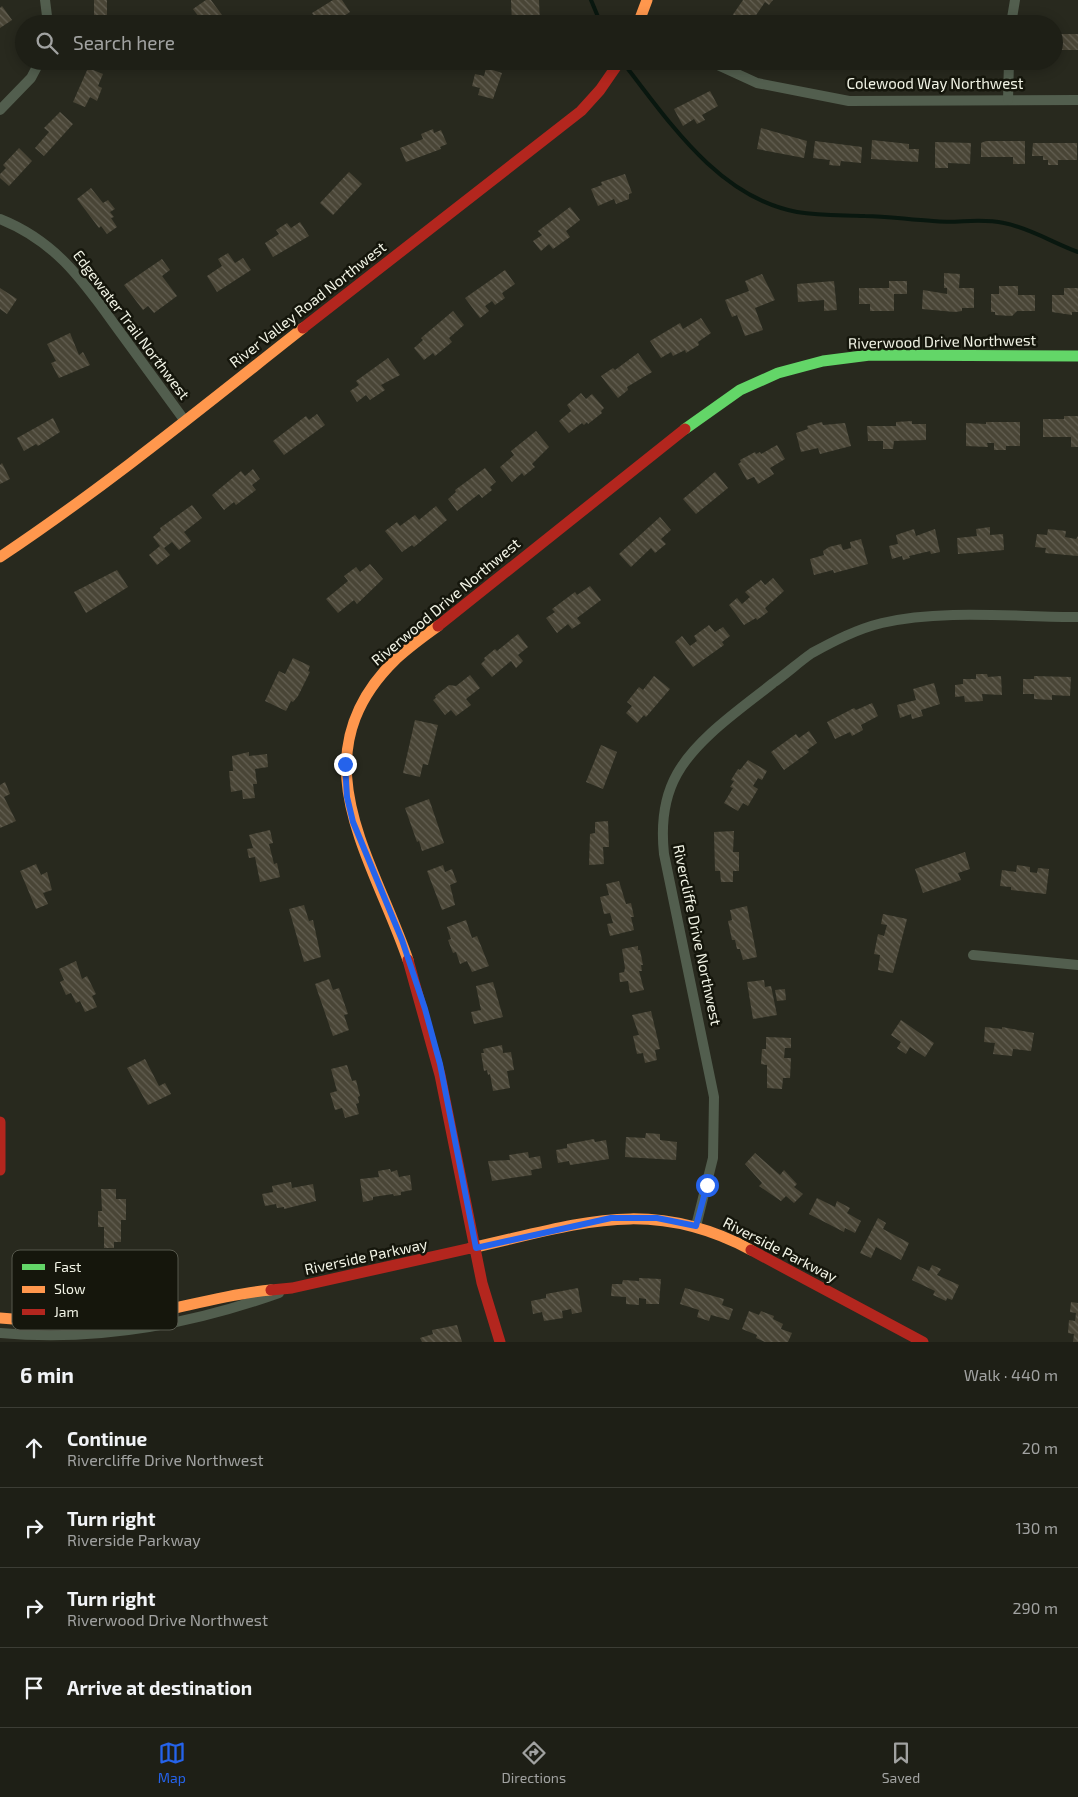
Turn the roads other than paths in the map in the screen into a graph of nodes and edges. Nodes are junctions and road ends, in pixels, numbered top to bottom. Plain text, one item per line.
1 (45, 0) edge
2 (647, 0) edge
3 (1014, 0) edge
4 (47, 15) edge
5 (642, 15) edge
6 (1012, 15) edge
7 (35, 70) edge
8 (614, 70) edge
9 (728, 70) edge
10 (1009, 70) edge
11 (1008, 100) junction
12 (1078, 100) edge
13 (0, 110) edge
14 (0, 219) edge
15 (1078, 356) edge
16 (185, 421) junction
17 (0, 557) edge
18 (1078, 617) edge
19 (973, 955) dead end
20 (1078, 965) edge
21 (0, 1122) edge
22 (0, 1170) edge
23 (696, 1226) junction
24 (476, 1248) junction
25 (292, 1288) junction
26 (178, 1306) edge
27 (178, 1321) edge
28 (138, 1330) edge
29 (0, 1333) edge
30 (500, 1342) edge
31 (923, 1342) edge

1 - 4 street
2 - 5 street
3 - 6 street
7 - 13 street
8 - 16 street, River Valley Road Northwest
9 - 11 street, Colewood Way Northwest
10 - 11 street
11 - 12 street, Colewood Way Northwest
14 - 16 street, Edgewater Trail Northwest
15 - 24 street, Riverwood Drive Northwest
16 - 17 street, River Valley Road Northwest
18 - 23 street, Rivercliffe Drive Northwest
19 - 20 street
21 - 22 street
23 - 24 street, Riverside Parkway
23 - 31 street, Riverside Parkway
24 - 25 street, Riverside Parkway
24 - 30 street, Riverwood Drive Northwest
25 - 26 street, Riverside Parkway
25 - 27 street, Riverside Parkway
28 - 29 street, Riverside Parkway

